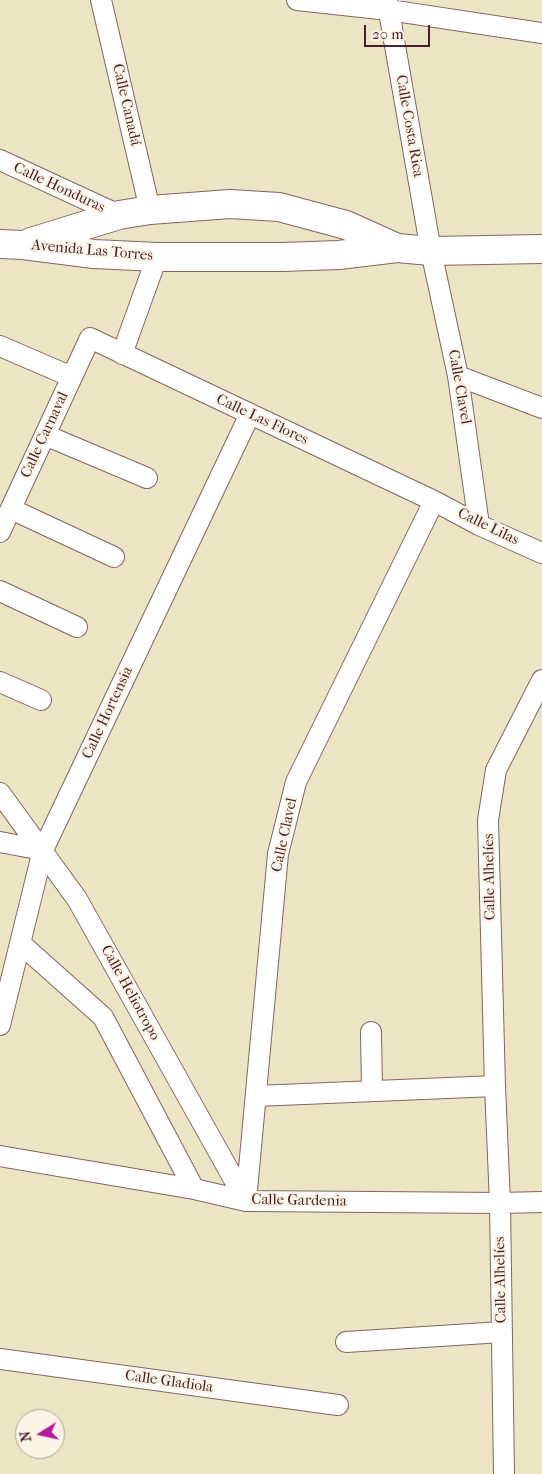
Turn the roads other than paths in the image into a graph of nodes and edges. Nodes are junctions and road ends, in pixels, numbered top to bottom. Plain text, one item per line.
1 (101, 0) edge
2 (297, 0) edge
3 (388, 5) edge
4 (542, 32) edge
5 (0, 160) edge
6 (150, 210) junction
7 (119, 215) junction
8 (11, 244) edge
9 (397, 248) junction
10 (542, 249) edge
11 (431, 251) junction
12 (157, 256) junction
13 (90, 338) joint
14 (0, 346) edge
15 (122, 354) junction
16 (458, 376) junction
17 (72, 378) junction
18 (542, 408) edge
19 (250, 414) junction
20 (45, 435) junction
21 (147, 478) dead end
22 (434, 501) junction
23 (11, 509) junction
24 (479, 525) junction
25 (0, 532) edge
26 (542, 553) edge
27 (114, 557) dead end
28 (0, 591) edge
29 (77, 627) dead end
30 (542, 680) edge
31 (0, 682) edge
32 (41, 700) dead end
33 (0, 793) edge
34 (0, 842) edge
35 (43, 850) junction
36 (20, 943) junction
37 (0, 1025) edge
38 (371, 1032) dead end
39 (495, 1086) junction
40 (372, 1090) junction
41 (256, 1096) junction
42 (0, 1156) edge
43 (194, 1188) junction
44 (246, 1201) junction
45 (542, 1202) edge
46 (500, 1203) junction
47 (502, 1332) junction
48 (346, 1342) dead end
49 (0, 1359) edge
50 (338, 1405) dead end
51 (504, 1474) edge

1 - 6 street, Calle Canadá
2 - 3 street
3 - 4 street
3 - 11 street, Calle Costa Rica
5 - 7 street, Calle Honduras
6 - 7 street, Avenida Las Torres
6 - 9 street, Avenida Las Torres
7 - 8 street, Avenida Las Torres
8 - 12 street, Avenida Las Torres
9 - 11 street, Avenida Las Torres
9 - 12 street, Avenida Las Torres
10 - 11 street, Avenida Las Torres
11 - 16 street, Calle Clavel
12 - 15 street
13 - 15 street, Calle Las Flores
13 - 17 street, Calle Carnaval
14 - 17 street
15 - 19 street, Calle Las Flores
16 - 18 street
16 - 24 street, Calle Clavel
17 - 20 street, Calle Carnaval
19 - 22 street, Calle Las Flores
19 - 35 street, Calle Hortensia
20 - 21 street
20 - 23 street, Calle Carnaval
22 - 24 street, Calle Lilas
22 - 41 street, Calle Clavel
23 - 25 street, Calle Carnaval
23 - 27 street
24 - 26 street, Calle Lilas
28 - 29 street
30 - 39 street, Calle Alhelíes
31 - 32 street
33 - 35 street, Calle Heliotropo
34 - 35 street
35 - 36 street, Calle Hortensia
35 - 44 street, Calle Heliotropo
36 - 37 street, Calle Hortensia
36 - 43 street
38 - 40 street
39 - 40 street
39 - 46 street, Calle Alhelíes
40 - 41 street
41 - 44 street, Calle Clavel
42 - 43 street, Calle Gardenia
43 - 44 street, Calle Gardenia
44 - 46 street, Calle Gardenia
45 - 46 street, Calle Gardenia
46 - 47 street, Calle Alhelíes
47 - 48 street
47 - 51 street, Calle Alhelíes
49 - 50 street, Calle Gladiola

